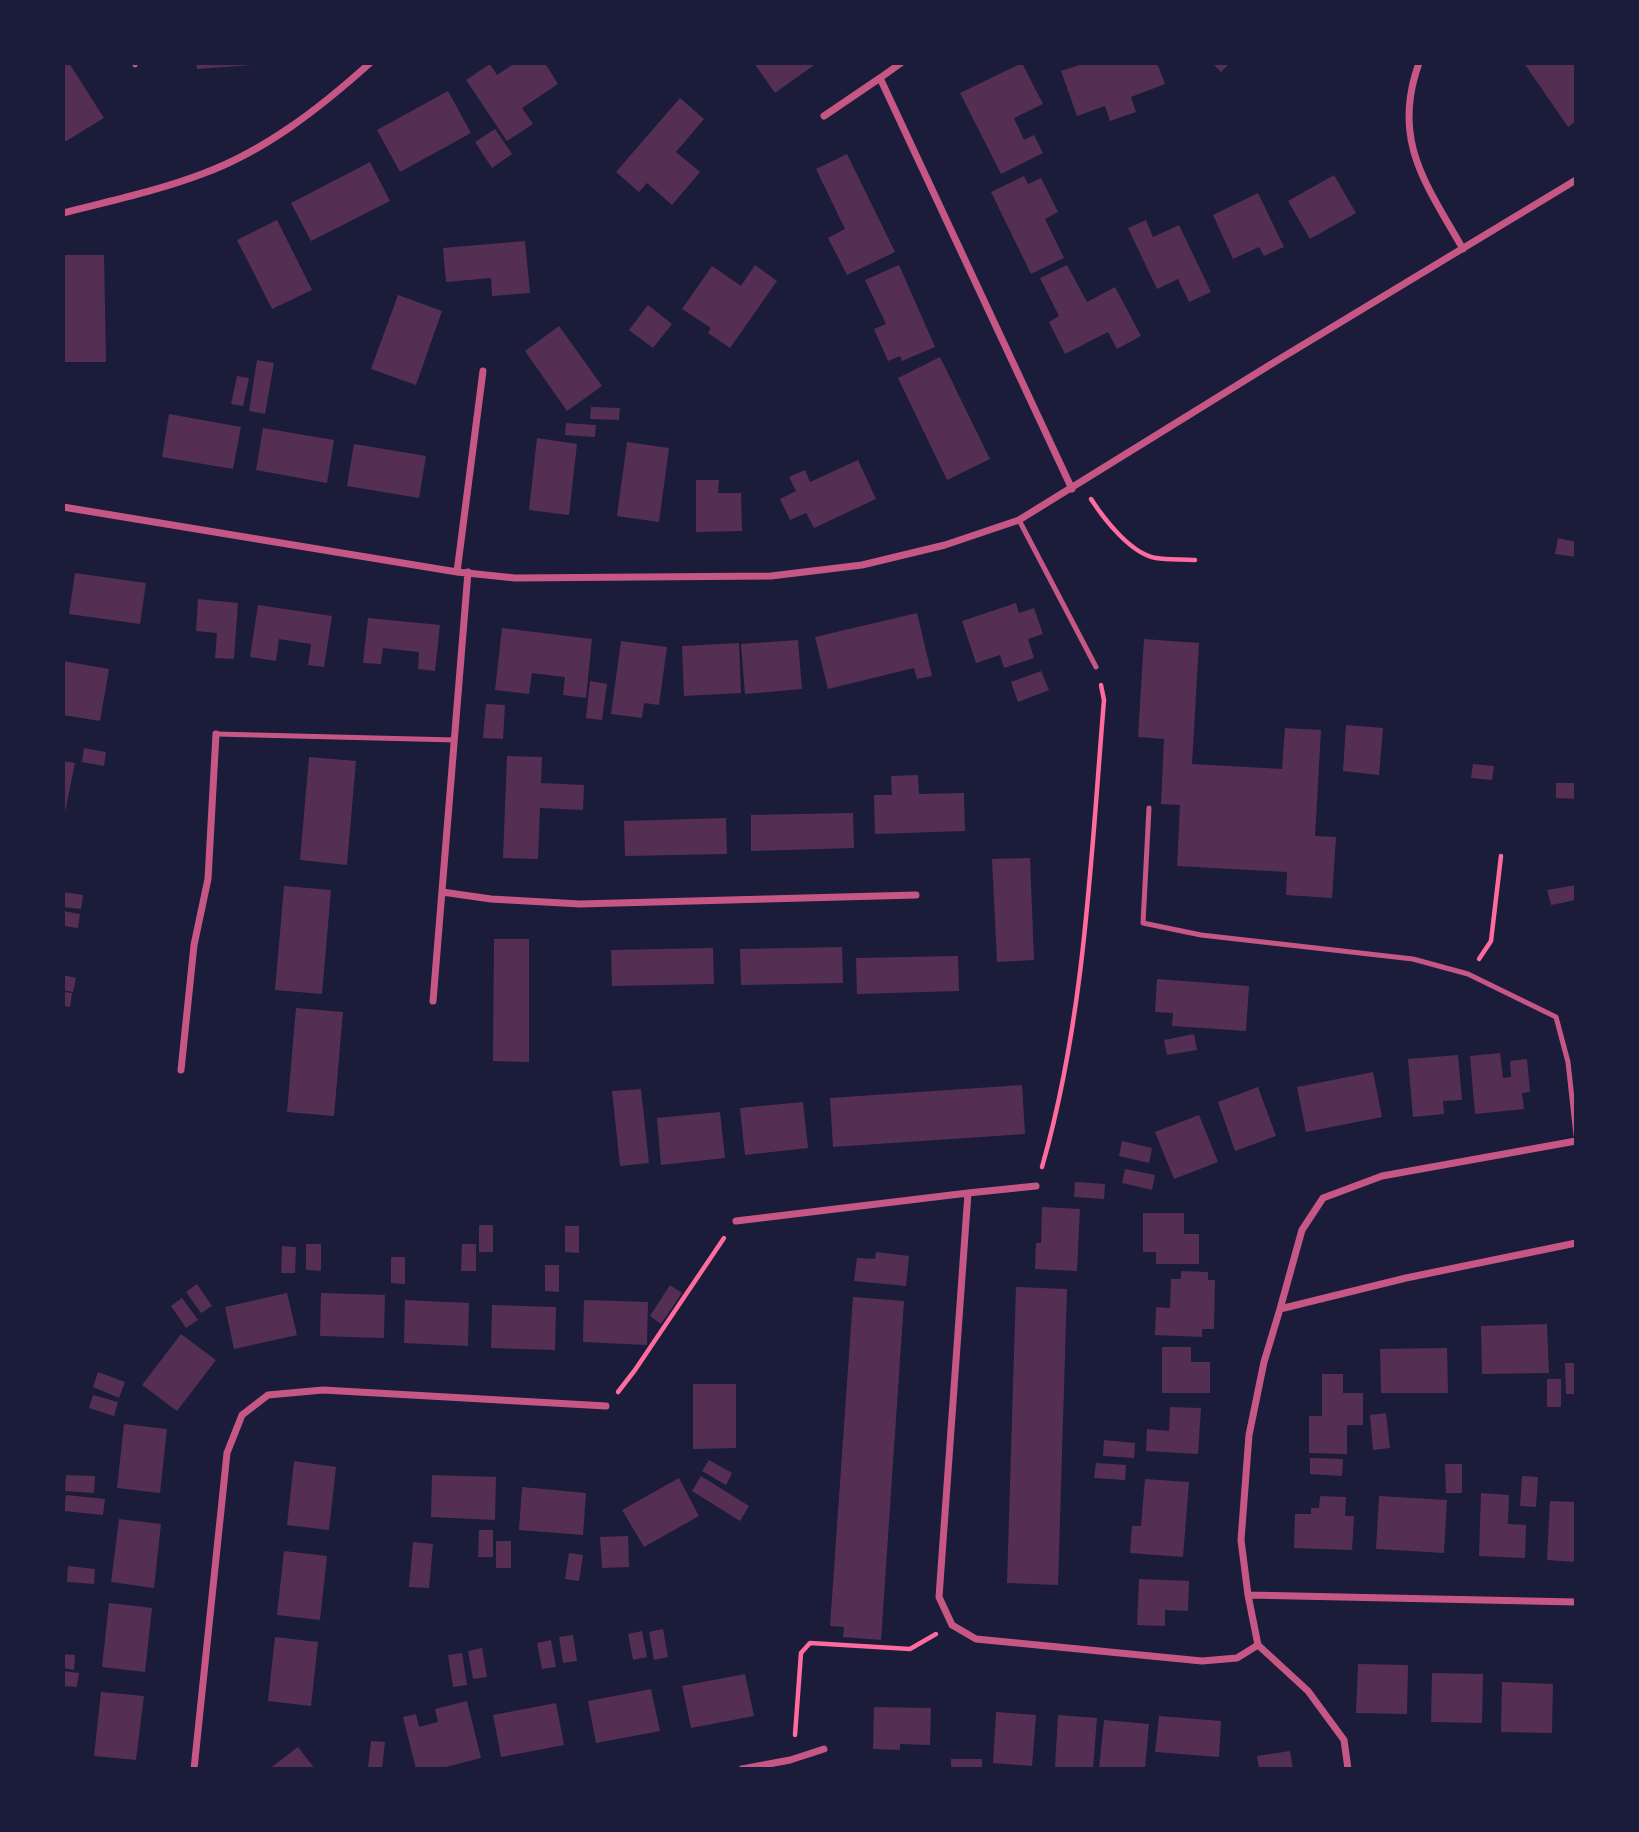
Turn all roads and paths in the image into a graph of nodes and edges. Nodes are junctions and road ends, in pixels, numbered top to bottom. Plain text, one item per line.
1 (370, 63) edge
2 (901, 63) edge
3 (1419, 63) edge
4 (880, 78) junction
5 (824, 116) dead end
6 (1576, 180) edge
7 (63, 213) edge
8 (1463, 249) junction
9 (483, 371) dead end
10 (1081, 483) junction
11 (1072, 489) junction
12 (63, 507) edge
13 (1019, 520) junction
14 (1195, 560) dead end
15 (457, 572) junction
16 (468, 572) junction
17 (1096, 667) joint
18 (216, 734) joint
19 (454, 740) junction
20 (1149, 808) dead end
21 (1501, 856) dead end
22 (442, 892) junction
23 (916, 895) dead end
24 (1468, 974) junction
25 (433, 1001) dead end
26 (181, 1070) dead end
27 (1576, 1135) edge
28 (1576, 1141) edge
29 (1036, 1186) joint
30 (968, 1193) junction
31 (736, 1221) joint
32 (1576, 1243) edge
33 (1280, 1310) junction
34 (606, 1406) joint
35 (1248, 1595) junction
36 (1576, 1602) edge
37 (951, 1625) junction
38 (1258, 1645) junction
39 (824, 1749) dead end
40 (790, 1760) junction
41 (194, 1769) edge
42 (742, 1769) edge
43 (792, 1769) edge
44 (1348, 1769) edge

1 - 7 street
2 - 4 street
3 - 8 street
4 - 5 street
4 - 11 street
6 - 8 street
8 - 10 street
9 - 15 street
10 - 11 street
10 - 14 path
11 - 13 street
12 - 15 street
13 - 16 street
13 - 17 lane
15 - 16 street
16 - 19 street
17 - 29 path
18 - 19 lane
18 - 26 street
19 - 22 street
20 - 24 lane
21 - 24 path
22 - 23 street
22 - 25 street
24 - 27 lane
28 - 33 street
29 - 30 street
30 - 31 street
30 - 37 street
31 - 34 path
32 - 33 street
33 - 35 street
34 - 41 street
35 - 36 street
35 - 38 street
37 - 38 street
37 - 40 path
38 - 44 street
39 - 40 street
40 - 42 street
40 - 43 street

